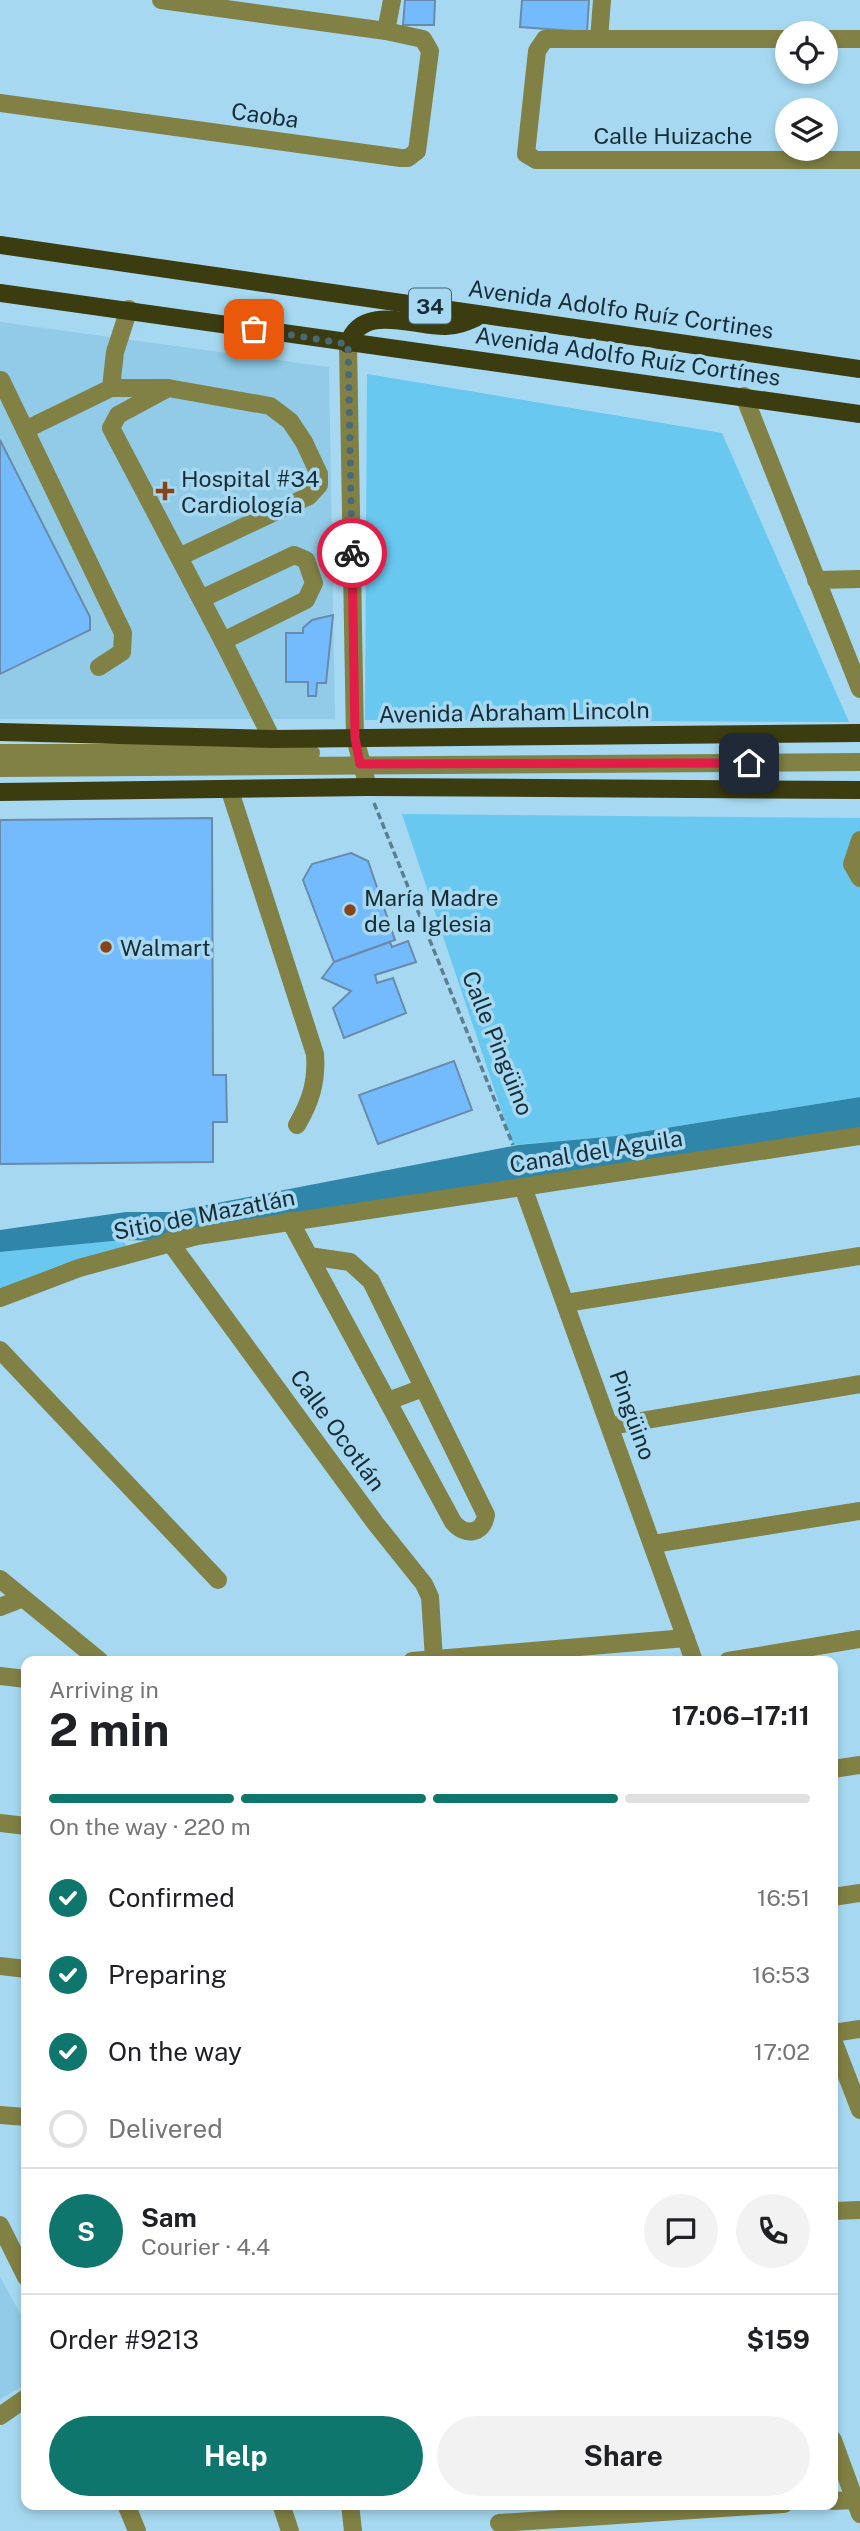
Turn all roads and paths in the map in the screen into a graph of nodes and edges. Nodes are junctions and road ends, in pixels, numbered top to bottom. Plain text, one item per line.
1 (161, 0) edge
2 (391, 0) edge
3 (602, 0) edge
4 (386, 31) junction
5 (599, 38) junction
6 (775, 39) edge
7 (838, 39) edge
8 (860, 39) edge
9 (0, 103) edge
10 (860, 160) edge
11 (0, 245) edge
12 (0, 293) edge
13 (129, 309) junction
14 (482, 315) junction
15 (348, 344) junction
16 (860, 369) edge
17 (1, 380) edge
18 (111, 388) junction
19 (168, 388) junction
20 (744, 396) junction
21 (860, 414) edge
22 (25, 430) junction
23 (178, 558) junction
24 (860, 579) edge
25 (816, 580) junction
26 (201, 599) junction
27 (223, 641) junction
28 (99, 667) dead end
29 (860, 689) edge
30 (0, 732) edge
31 (860, 733) edge
32 (272, 739) junction
33 (357, 752) junction
34 (860, 752) edge
35 (0, 753) edge
36 (860, 762) edge
37 (0, 768) edge
38 (368, 787) junction
39 (860, 790) edge
40 (230, 791) junction
41 (0, 792) edge
42 (860, 840) edge
43 (860, 878) edge
44 (298, 1125) dead end
45 (860, 1136) edge
46 (513, 1145) dead end
47 (523, 1187) junction
48 (340, 1213) joint
49 (290, 1221) junction
50 (169, 1241) junction
51 (309, 1256) junction
52 (860, 1256) edge
53 (0, 1298) edge
54 (566, 1303) junction
55 (0, 1350) edge
56 (860, 1384) edge
57 (424, 1388) junction
58 (388, 1401) junction
59 (611, 1426) junction
60 (860, 1511) edge
61 (653, 1544) junction
62 (0, 1579) edge
63 (218, 1580) dead end
64 (23, 1598) junction
65 (0, 1607) edge
66 (686, 1638) junction
67 (860, 1639) edge
68 (94, 1656) edge
69 (434, 1656) edge
70 (550, 1656) edge
71 (692, 1656) edge
72 (758, 1656) edge
73 (0, 1676) edge
74 (21, 1678) edge
75 (860, 1765) edge
76 (838, 1768) edge
77 (0, 1823) edge
78 (21, 1825) edge
79 (860, 1893) edge
80 (838, 1897) edge
81 (0, 1966) edge
82 (21, 1968) edge
83 (860, 2029) edge
84 (838, 2032) edge
85 (838, 2053) edge
86 (860, 2110) edge
87 (0, 2115) edge
88 (21, 2117) edge
89 (860, 2210) edge
90 (838, 2211) edge
91 (0, 2225) edge
92 (21, 2257) edge
93 (21, 2401) edge
94 (0, 2416) edge
95 (838, 2454) edge
96 (838, 2502) edge
97 (857, 2507) edge
98 (128, 2510) edge
99 (283, 2510) edge
100 (351, 2510) edge
101 (710, 2510) edge
102 (499, 2527) edge
103 (137, 2531) edge
104 (290, 2531) edge
105 (353, 2531) edge

1 - 4 street
2 - 4 street
3 - 5 street
4 - 9 street, Caoba
5 - 6 street
5 - 10 street, Calle Huizache
7 - 8 street
11 - 14 main road, Avenida Adolfo Ruíz Cortines / 34
12 - 13 main road, 34
13 - 15 main road, 34
13 - 18 street
14 - 15 main road
14 - 16 main road, Avenida Adolfo Ruíz Cortines / 34
15 - 20 main road, Avenida Adolfo Ruíz Cortínes / 34
15 - 33 street
17 - 22 street
18 - 19 street
18 - 22 street
19 - 23 street
19 - 23 street
20 - 21 main road, Avenida Adolfo Ruíz Cortínes / 34
20 - 25 street
22 - 28 street
23 - 26 street
24 - 25 street
25 - 29 street
26 - 27 street
26 - 27 street
27 - 32 street
30 - 32 main road, Avenida Abraham Lincoln
31 - 33 main road, Avenida Abraham Lincoln
32 - 33 main road, Avenida Abraham Lincoln
33 - 34 street
33 - 35 street
33 - 36 street
33 - 37 street
33 - 38 street
38 - 39 main road
38 - 40 main road
38 - 46 path, Calle Pingüino
40 - 41 main road
40 - 44 street
42 - 43 street
45 - 47 street, Canal del Aguila
47 - 48 street, Canal del Aguila
47 - 54 street, Pingüino
48 - 49 street, Sitio de Mazatlán
49 - 50 street, Sitio de Mazatlán
49 - 51 street
50 - 53 street, Sitio de Mazatlán
50 - 69 street, Calle Ocotlán
51 - 57 street
51 - 58 street
52 - 54 street
54 - 59 street, Pingüino
55 - 63 street
56 - 59 street
57 - 58 street
57 - 58 street
59 - 61 street, Pingüino
60 - 61 street
61 - 66 street, Pingüino
62 - 64 street
64 - 65 street
64 - 68 street
66 - 70 street
66 - 71 street, Pingüino
67 - 72 street
73 - 74 street
75 - 76 street
77 - 78 street
79 - 80 street
81 - 82 street
83 - 84 street
85 - 86 street
87 - 88 street
89 - 90 street
91 - 92 street
93 - 94 street
95 - 97 street
96 - 97 street
98 - 103 street
99 - 104 street
100 - 105 street
101 - 102 street

